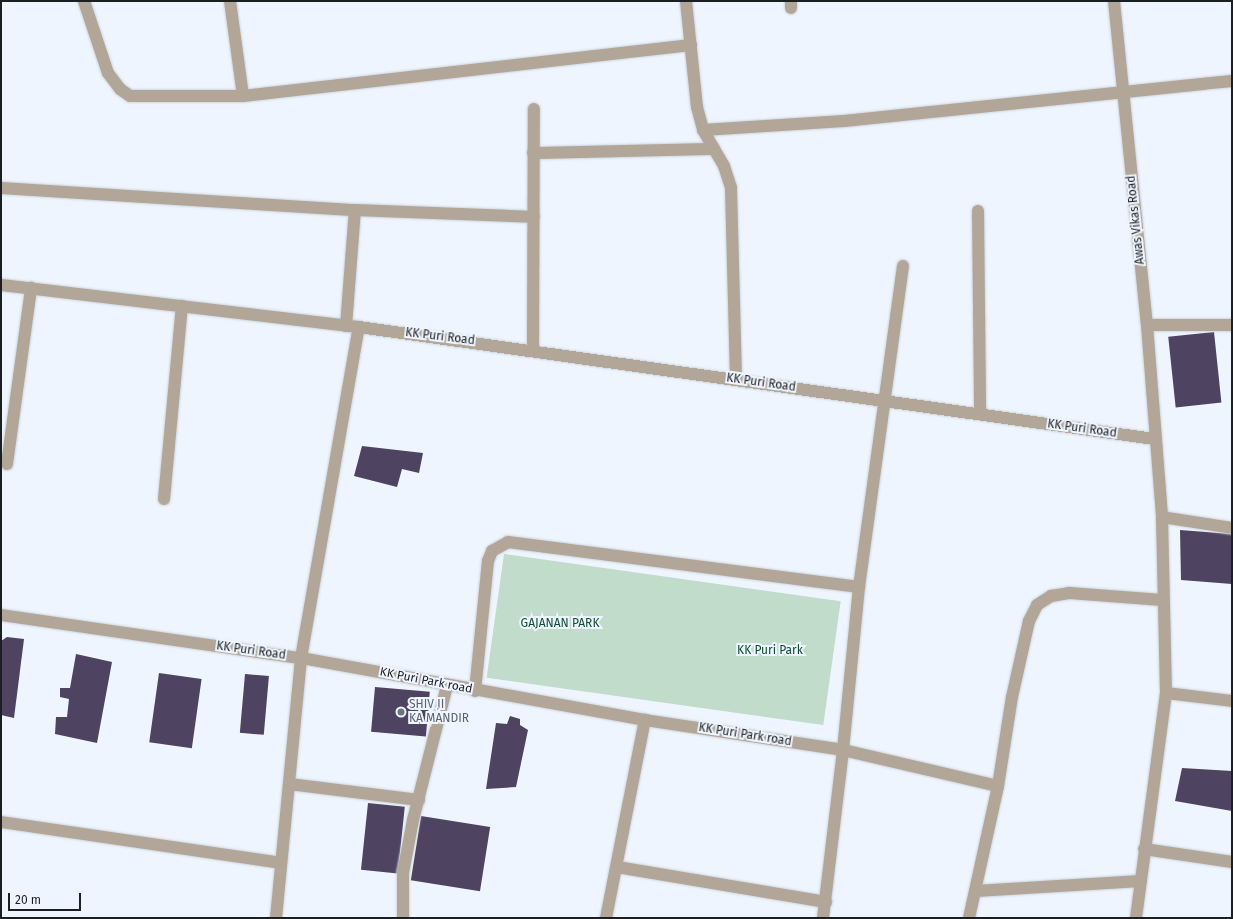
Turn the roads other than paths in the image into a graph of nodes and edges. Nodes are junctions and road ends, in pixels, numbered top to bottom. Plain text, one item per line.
1 (84, 1) edge
2 (230, 1) edge
3 (686, 1) edge
4 (1114, 1) edge
5 (691, 45) junction
6 (1232, 81) edge
7 (1122, 92) junction
8 (243, 96) junction
9 (534, 108) dead end
10 (703, 130) junction
11 (714, 149) junction
12 (534, 153) junction
13 (1, 188) edge
14 (355, 210) junction
15 (978, 211) dead end
16 (534, 217) junction
17 (903, 266) dead end
18 (1, 285) edge
19 (31, 288) junction
20 (182, 306) junction
21 (1147, 325) junction
22 (1232, 325) edge
23 (346, 326) junction
24 (359, 327) junction
25 (533, 350) junction
26 (736, 379) junction
27 (886, 401) junction
28 (980, 414) junction
29 (1154, 439) junction
30 (7, 464) dead end
31 (164, 499) dead end
32 (1162, 517) junction
33 (1232, 528) edge
34 (859, 587) junction
35 (1163, 600) junction
36 (1, 615) edge
37 (301, 658) junction
38 (447, 686) junction
39 (475, 690) junction
40 (1166, 693) junction
41 (1232, 701) edge
42 (645, 720) junction
43 (843, 750) junction
44 (289, 784) junction
45 (998, 786) junction
46 (418, 800) junction
47 (1, 822) edge
48 (1144, 849) junction
49 (1232, 862) edge
50 (281, 863) junction
51 (617, 867) junction
52 (1141, 881) junction
53 (976, 891) junction
54 (826, 902) junction
55 (276, 918) edge
56 (403, 918) edge
57 (606, 918) edge
58 (824, 918) edge
59 (969, 918) edge
60 (1136, 918) edge

1 - 8 street
2 - 8 street
3 - 5 street
4 - 7 street, Awas Vikas Road
5 - 8 street
5 - 10 street
6 - 7 street
7 - 10 street
7 - 21 street, Awas Vikas Road
9 - 12 street
10 - 11 street
11 - 12 street
11 - 26 street
12 - 16 street
13 - 14 street
14 - 16 street
14 - 23 street
15 - 28 street
16 - 25 street
17 - 27 street
18 - 19 street
19 - 20 street
19 - 30 street
20 - 23 street
20 - 31 street
21 - 22 street
21 - 29 street, Awas Vikas Road
23 - 24 street
24 - 25 street, KK Puri Road
24 - 37 street, KK Puri Road
25 - 26 street, KK Puri Road
26 - 27 street, KK Puri Road
27 - 28 street, KK Puri Road
27 - 34 street
28 - 29 street, KK Puri Road
29 - 32 street, Awas Vikas Road
32 - 33 street
32 - 35 street, Awas Vikas Road
34 - 39 street
34 - 43 street
35 - 40 street, Awas Vikas Road
35 - 45 street
36 - 37 street, KK Puri Road
37 - 38 street, KK Puri Park road
37 - 44 street
38 - 39 street, KK Puri Park road
38 - 46 street
39 - 42 street, KK Puri Park road
40 - 41 street
40 - 48 street, Awas Vikas Road
42 - 43 street, KK Puri Park road
42 - 51 street
43 - 45 street, KK Puri Park road
43 - 54 street
44 - 46 street
44 - 50 street
45 - 53 street
46 - 56 street
47 - 50 street
48 - 49 street
48 - 52 street, Awas Vikas Road
50 - 55 street
51 - 54 street
51 - 57 street
52 - 53 street
52 - 60 street, Awas Vikas Road
53 - 59 street
54 - 58 street

